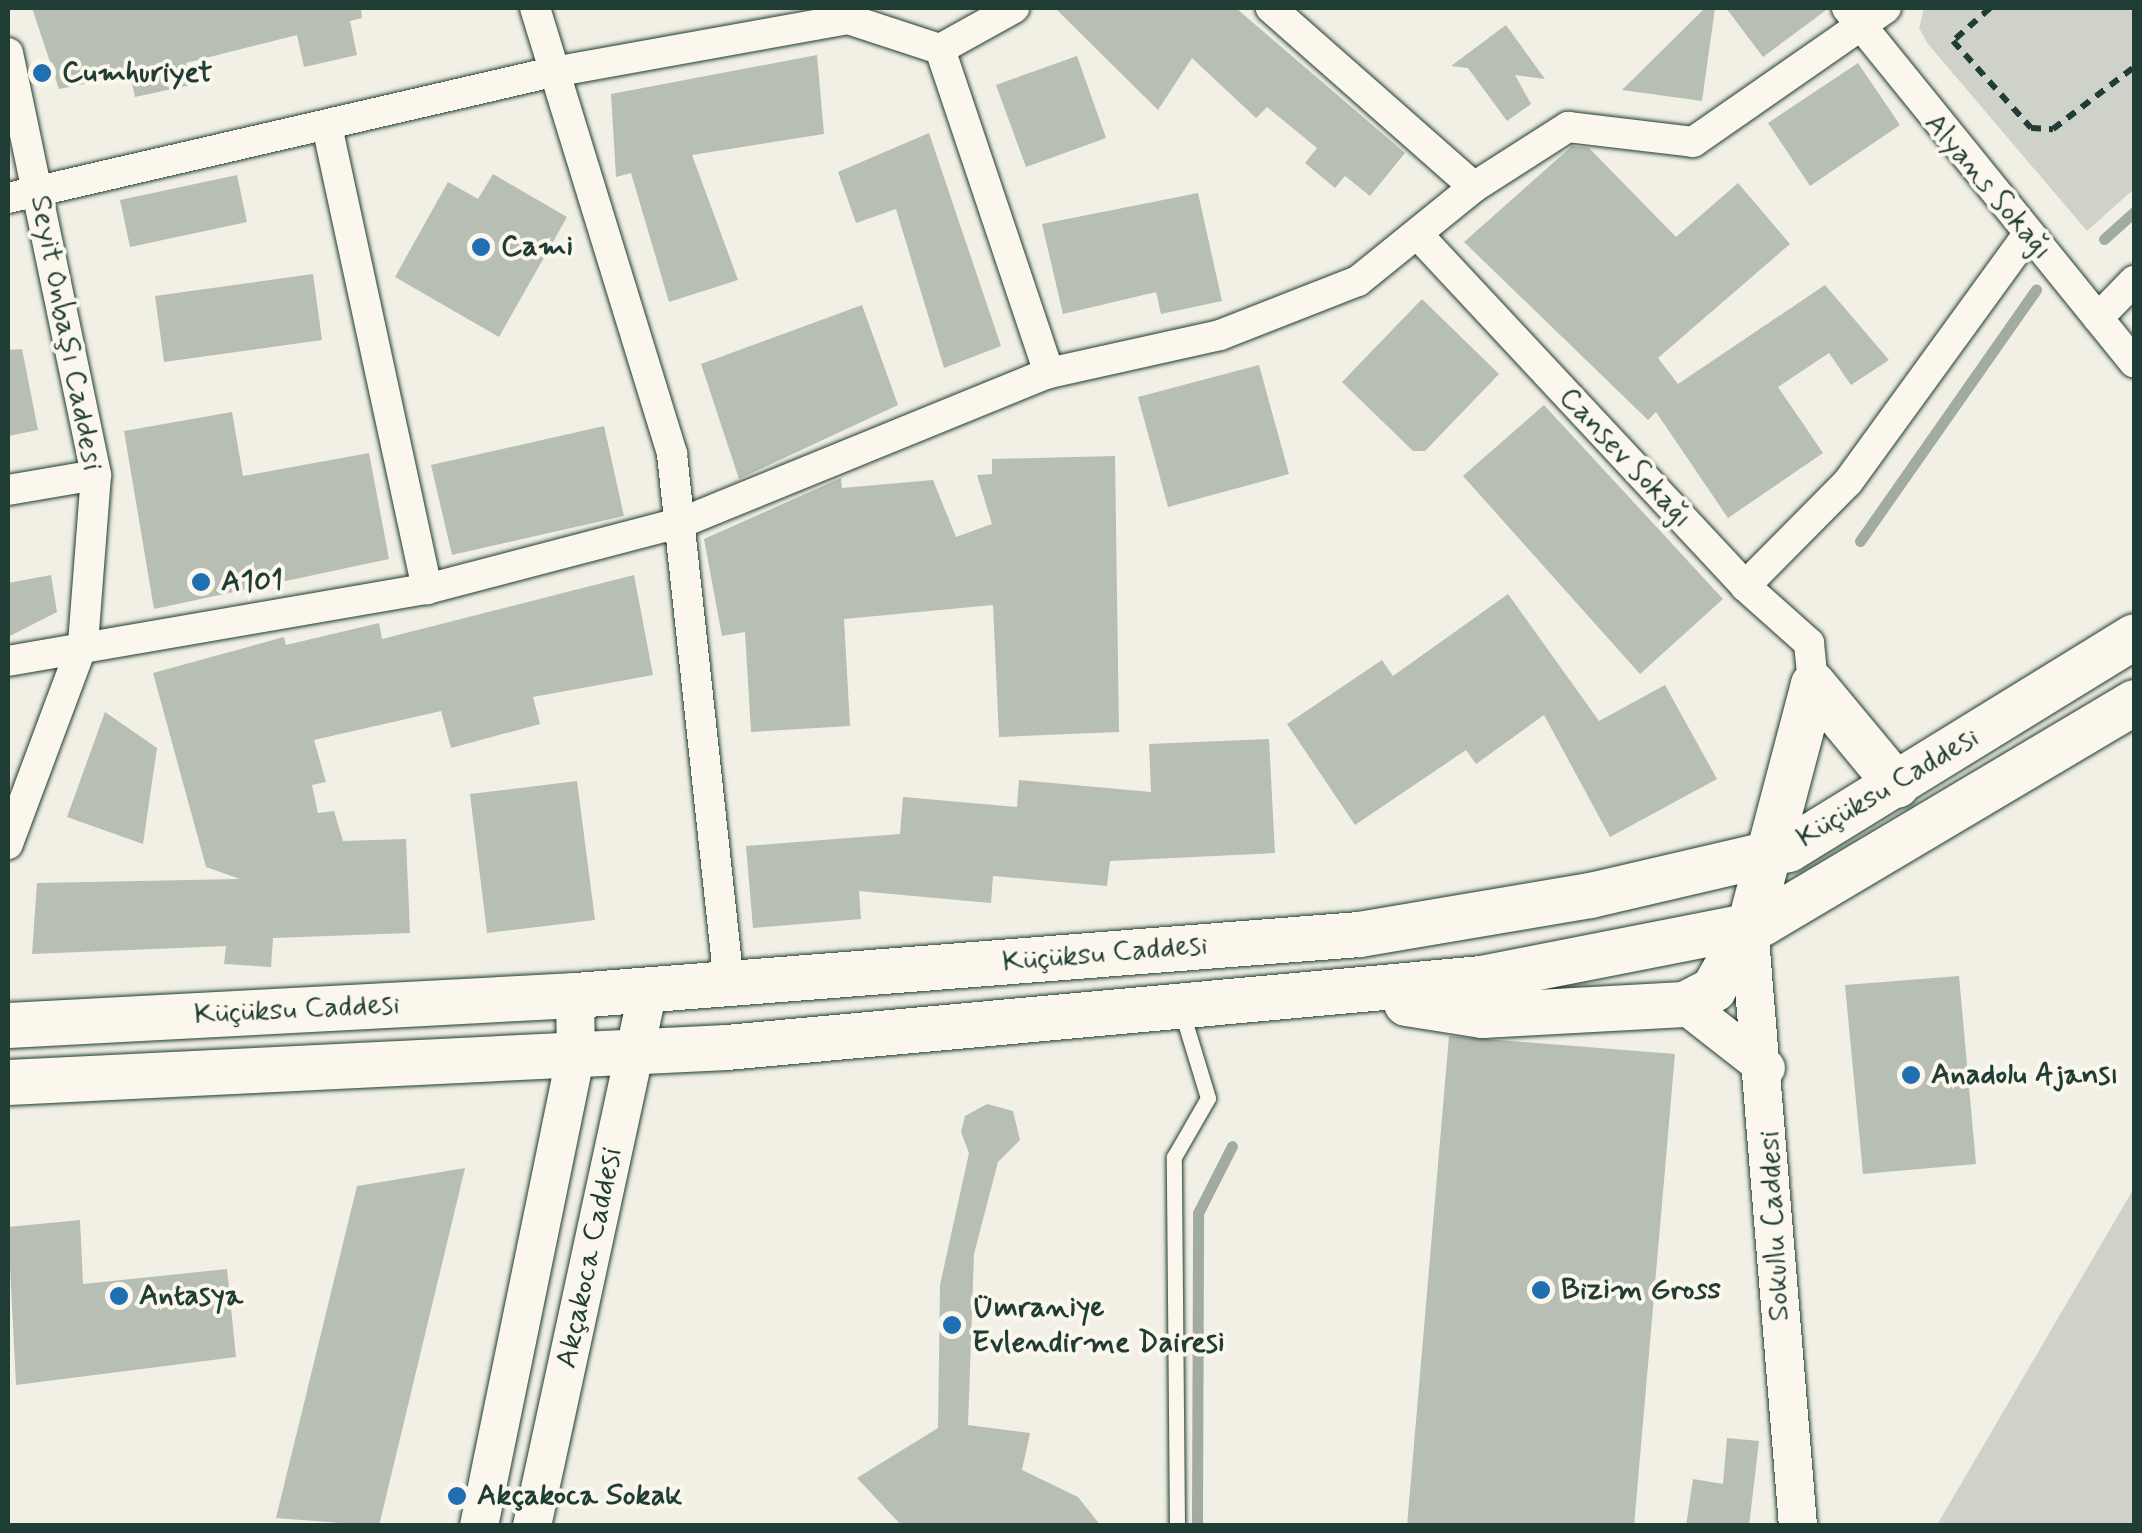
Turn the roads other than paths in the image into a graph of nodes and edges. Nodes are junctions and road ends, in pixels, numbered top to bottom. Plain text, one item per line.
1 (535, 8) edge
2 (1014, 8) edge
3 (1271, 8) edge
4 (1886, 8) edge
5 (1852, 17) edge
6 (940, 49) junction
7 (8, 52) edge
8 (548, 73) junction
9 (327, 126) junction
10 (1474, 188) junction
11 (39, 191) junction
12 (8, 198) edge
13 (2028, 234) junction
14 (1418, 236) junction
15 (2134, 281) edge
16 (2098, 318) junction
17 (2134, 362) edge
18 (1049, 373) junction
19 (96, 475) junction
20 (8, 490) edge
21 (683, 522) junction
22 (1744, 586) junction
23 (427, 588) junction
24 (2134, 636) edge
25 (83, 644) junction
26 (8, 661) edge
27 (1813, 684) junction
28 (2134, 702) edge
29 (1897, 785) junction
30 (8, 844) edge
31 (1747, 862) junction
32 (1749, 926) junction
33 (729, 984) junction
34 (648, 990) junction
35 (1359, 995) junction
36 (575, 996) junction
37 (1684, 1004) junction
38 (1180, 1006) junction
39 (8, 1025) edge
40 (638, 1051) junction
41 (576, 1054) junction
42 (1766, 1068) junction
43 (8, 1082) edge
44 (479, 1526) edge
45 (532, 1526) edge
46 (1177, 1526) edge
47 (1798, 1526) edge

1 - 8 street
2 - 6 street
3 - 10 street
4 - 5 street
5 - 10 street
5 - 13 street, Alyans Sokağı
6 - 8 street
6 - 18 street
7 - 11 street, Seyit Onbaşı Caddesi
8 - 9 street
8 - 21 street
9 - 11 street
9 - 23 street
10 - 14 street
11 - 12 street
11 - 19 street, Seyit Onbaşı Caddesi
13 - 16 street, Alyans Sokağı
13 - 22 street
14 - 18 street
14 - 22 street, Cansev Sokağı
15 - 16 street
16 - 17 street, Alyans Sokağı
18 - 21 street
19 - 20 street
19 - 25 street, Seyit Onbaşı Caddesi
21 - 23 street
21 - 33 street
22 - 27 street, Cansev Sokağı
23 - 25 street
24 - 29 main road, Küçüksu Caddesi
25 - 26 street
25 - 30 street, Seyit Onbaşı Caddesi
27 - 29 main road
27 - 31 main road
28 - 32 main road, Küçüksu Caddesi
29 - 31 main road, Küçüksu Caddesi
31 - 32 main road
31 - 33 main road, Küçüksu Caddesi
32 - 35 main road, Küçüksu Caddesi
32 - 37 main road
32 - 42 street, Sokullu Caddesi
33 - 34 main road, Küçüksu Caddesi
34 - 36 main road, Küçüksu Caddesi
34 - 40 street, Akçakoca Caddesi
35 - 37 main road
35 - 38 main road, Küçüksu Caddesi
36 - 39 main road, Küçüksu Caddesi
36 - 41 street, Akçakoca Caddesi
37 - 42 street
38 - 40 main road, Küçüksu Caddesi
38 - 46 lane
40 - 41 main road, Küçüksu Caddesi
40 - 45 street, Akçakoca Caddesi
41 - 43 main road, Küçüksu Caddesi
41 - 44 street, Akçakoca Caddesi
42 - 47 street, Sokullu Caddesi

